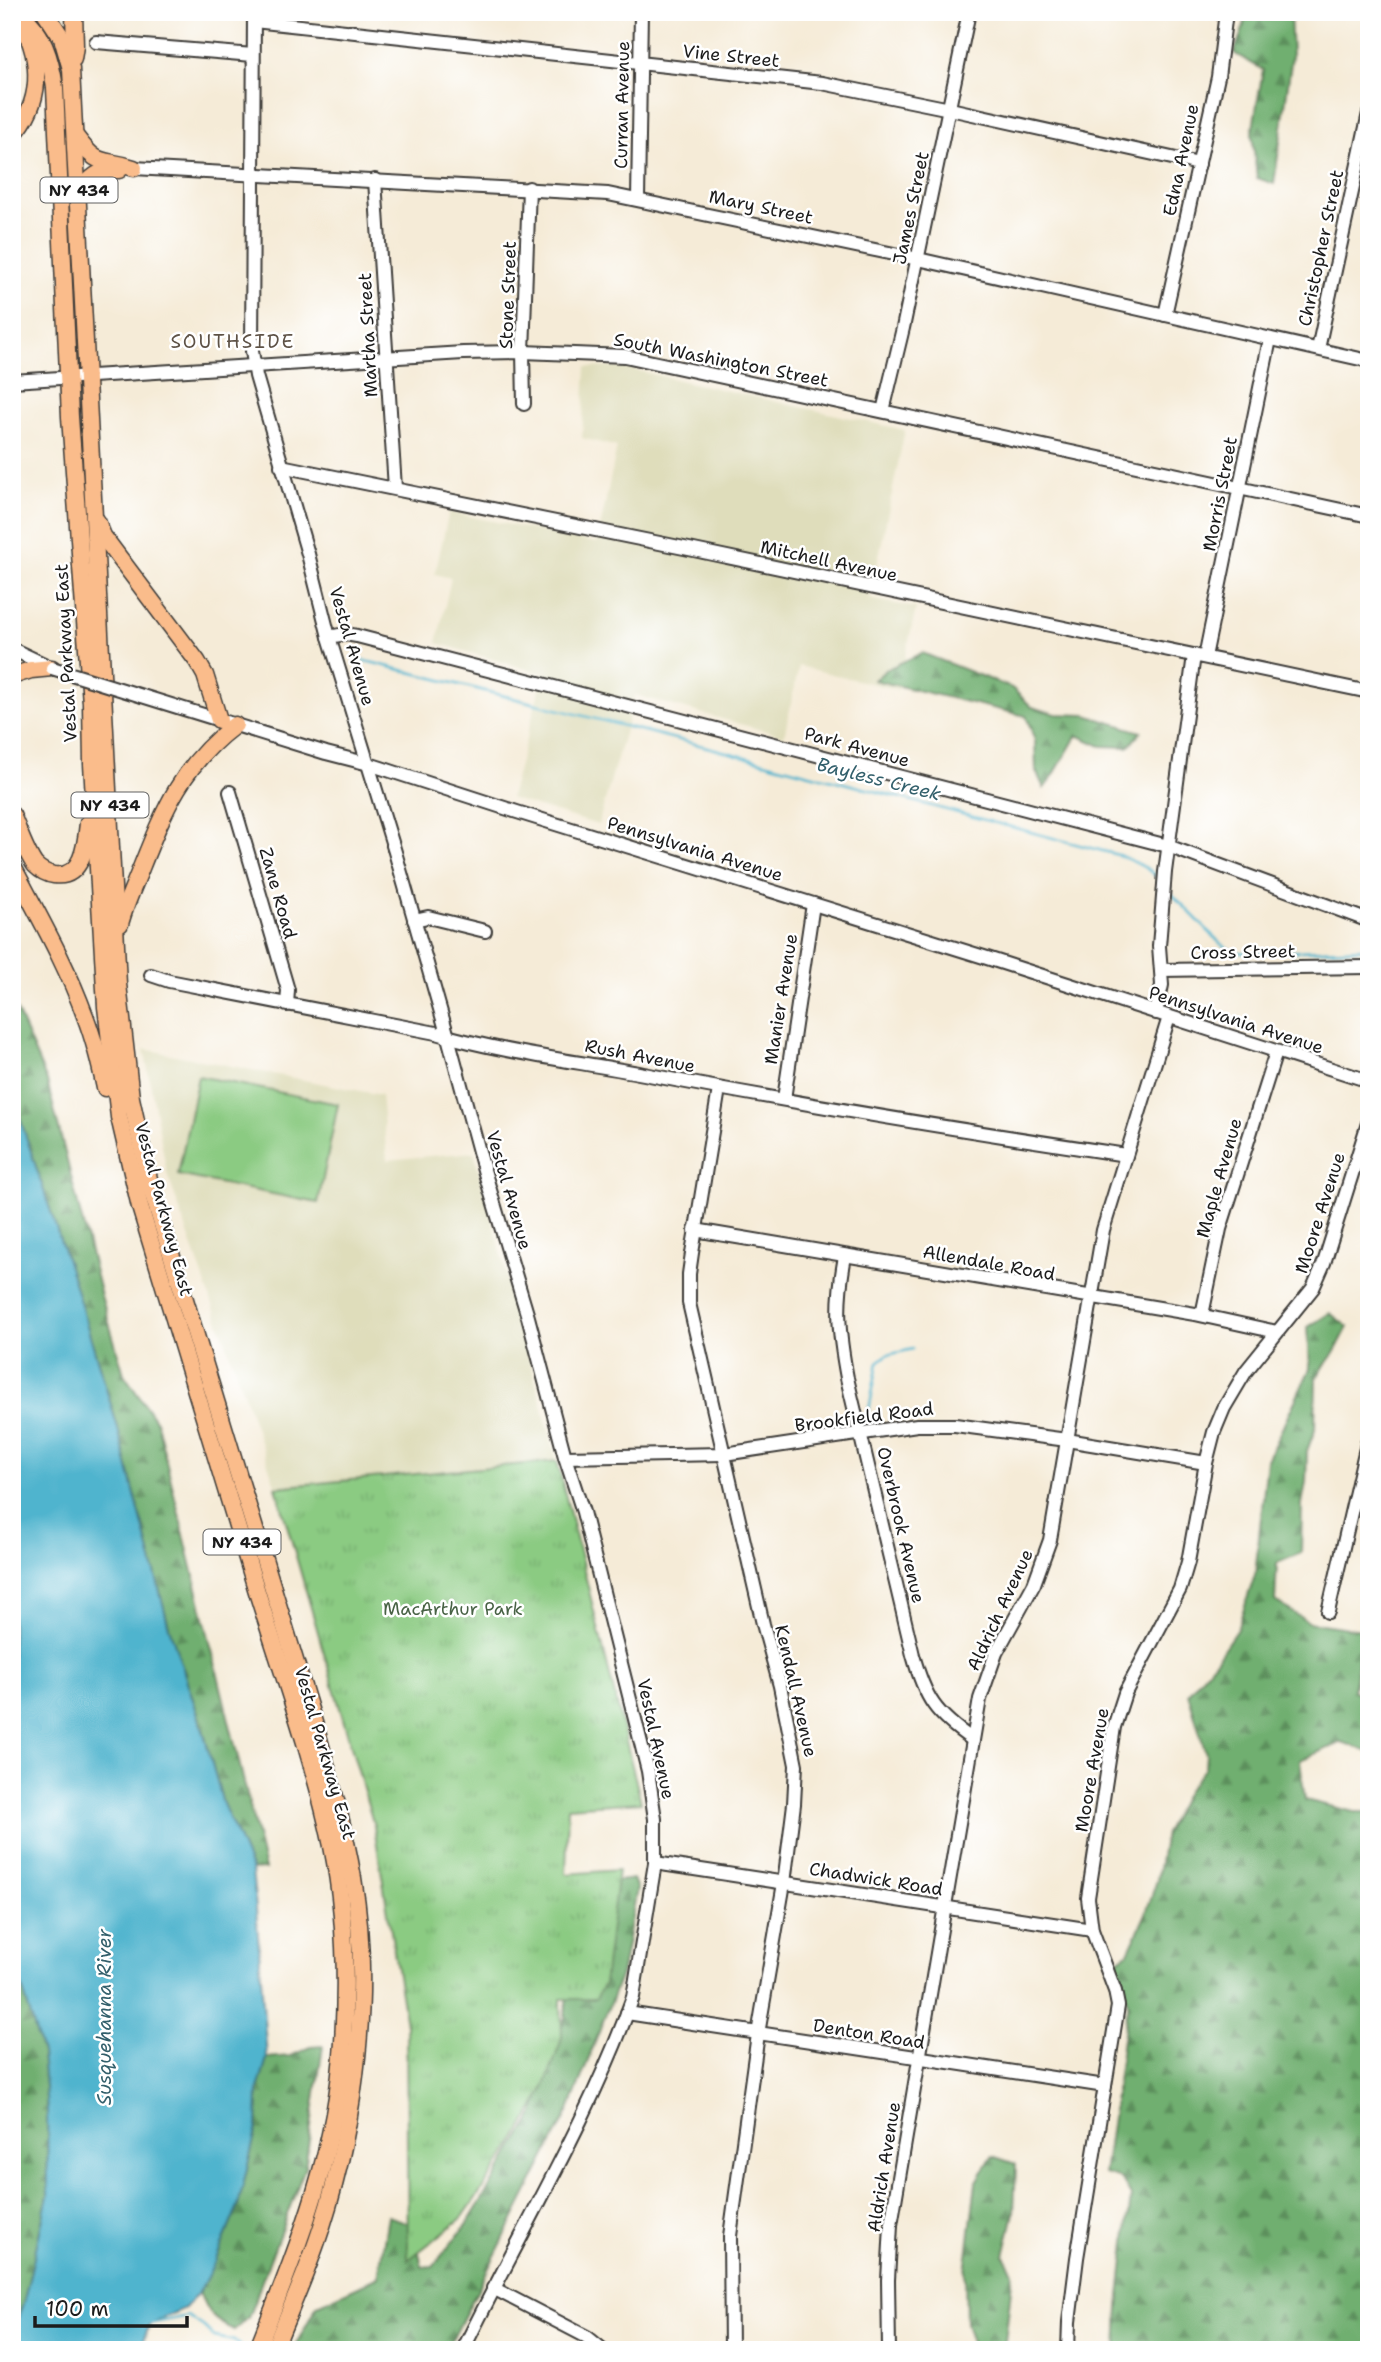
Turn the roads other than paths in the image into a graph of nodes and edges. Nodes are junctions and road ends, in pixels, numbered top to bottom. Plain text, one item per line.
1 (17, 12) edge
2 (45, 12) edge
3 (74, 12) edge
4 (641, 12) edge
5 (969, 12) edge
6 (1226, 12) edge
7 (254, 17) edge
8 (96, 42) dead end
9 (253, 55) junction
10 (640, 64) junction
11 (71, 69) junction
12 (950, 109) junction
13 (1369, 113) edge
14 (12, 136) edge
15 (76, 137) junction
16 (1199, 164) junction
17 (134, 167) junction
18 (253, 175) junction
19 (375, 180) junction
20 (529, 188) junction
21 (79, 193) junction
22 (638, 199) junction
23 (918, 259) junction
24 (1165, 315) junction
25 (1270, 339) junction
26 (1318, 349) junction
27 (523, 352) junction
28 (387, 358) junction
29 (1369, 361) edge
30 (255, 367) junction
31 (88, 375) junction
32 (70, 376) junction
33 (12, 381) edge
34 (524, 404) dead end
35 (883, 411) junction
36 (281, 466) junction
37 (395, 488) junction
38 (1239, 488) junction
39 (94, 512) junction
40 (1369, 516) edge
41 (329, 637) junction
42 (12, 649) edge
43 (1199, 656) junction
44 (52, 668) junction
45 (12, 676) edge
46 (1369, 692) edge
47 (219, 720) junction
48 (236, 725) junction
49 (92, 764) junction
50 (369, 764) junction
51 (230, 793) dead end
52 (12, 815) edge
53 (1168, 846) junction
54 (12, 865) edge
55 (813, 904) junction
56 (414, 920) junction
57 (1369, 921) edge
58 (485, 931) dead end
59 (117, 961) junction
60 (1369, 967) edge
61 (1161, 970) junction
62 (150, 975) dead end
63 (287, 1005) junction
64 (1156, 1013) junction
65 (1169, 1017) junction
66 (449, 1037) junction
67 (1276, 1052) junction
68 (1369, 1081) edge
69 (719, 1088) junction
70 (784, 1099) junction
71 (1369, 1120) edge
72 (125, 1146) junction
73 (1126, 1155) junction
74 (695, 1230) junction
75 (845, 1256) junction
76 (1090, 1298) junction
77 (1202, 1315) junction
78 (1277, 1332) junction
79 (861, 1433) junction
80 (1369, 1435) edge
81 (1067, 1440) junction
82 (724, 1454) junction
83 (565, 1457) junction
84 (1206, 1463) junction
85 (1328, 1612) dead end
86 (973, 1740) junction
87 (655, 1863) junction
88 (784, 1883) junction
89 (945, 1908) junction
90 (1092, 1930) junction
91 (627, 2013) junction
92 (758, 2035) junction
93 (918, 2060) junction
94 (1105, 2086) junction
95 (493, 2288) junction
96 (257, 2350) edge
97 (274, 2350) edge
98 (463, 2350) edge
99 (603, 2350) edge
100 (731, 2350) edge
101 (889, 2350) edge
102 (1068, 2350) edge

1 - 14 main road
1 - 32 main road, Vestal Parkway East / NY 434
2 - 11 main road, Vestal Parkway East / NY 434
3 - 11 main road
4 - 10 street, Curran Avenue
5 - 12 street, James Street
6 - 16 street, Edna Avenue
7 - 9 street, Vestal Avenue
7 - 10 street, Vine Street
8 - 9 street
9 - 18 street, Vestal Avenue
10 - 12 street, Vine Street
10 - 22 street, Curran Avenue
11 - 15 main road, Vestal Parkway East / NY 434
12 - 16 street, Vine Street
12 - 23 street, James Street
13 - 26 street, Christopher Street
15 - 17 main road
15 - 21 main road, Vestal Parkway East / NY 434
16 - 24 street, Edna Avenue
17 - 18 street, Mary Street
17 - 21 main road
18 - 19 street, Mary Street
18 - 30 street, Vestal Avenue
19 - 20 street, Mary Street
19 - 28 street, Martha Street
20 - 22 street, Mary Street
20 - 27 street, Stone Street
21 - 31 main road, Vestal Parkway East / NY 434
22 - 23 street, Mary Street
23 - 24 street, Mary Street
23 - 35 street, James Street
24 - 25 street, Mary Street
25 - 26 street, Mary Street
25 - 38 street, Morris Street
26 - 29 street, Mary Street
27 - 28 street, South Washington Street
27 - 34 street, Stone Street
27 - 35 street, South Washington Street
28 - 30 street, South Washington Street
28 - 37 street, Martha Street
30 - 31 street, South Washington Street
30 - 36 street, Vestal Avenue
31 - 32 street, South Washington Street
31 - 39 main road, Vestal Parkway East / NY 434
32 - 33 street, South Washington Street
32 - 49 main road, Vestal Parkway East / NY 434
35 - 38 street, South Washington Street
36 - 37 street, Mitchell Avenue
36 - 41 street, Vestal Avenue
37 - 43 street, Mitchell Avenue
38 - 40 street, South Washington Street
38 - 43 street, Morris Street
39 - 47 main road
39 - 59 main road, Vestal Parkway East / NY 434
41 - 50 street, Vestal Avenue
41 - 53 street, Park Avenue
42 - 44 street, Pennsylvania Avenue
43 - 46 street, Mitchell Avenue
43 - 53 street, Morris Street
44 - 45 main road
44 - 47 street, Pennsylvania Avenue, bridge
47 - 48 street, Pennsylvania Avenue
48 - 50 street, Pennsylvania Avenue
48 - 59 main road
49 - 52 main road
49 - 72 main road, Vestal Parkway East / NY 434
50 - 55 street, Pennsylvania Avenue
50 - 56 street, Vestal Avenue
51 - 63 street, Zane Road
53 - 57 street, Park Avenue
53 - 61 street, Morris Street
54 - 72 main road
55 - 64 street, Pennsylvania Avenue
55 - 70 street, Manier Avenue
56 - 58 street
56 - 66 street, Vestal Avenue
59 - 97 main road, Vestal Parkway East / NY 434
60 - 61 street, Cross Street
61 - 64 street
62 - 63 street, Rush Avenue
63 - 66 street, Rush Avenue
64 - 65 street, Pennsylvania Avenue
65 - 67 street, Pennsylvania Avenue
65 - 73 street, Aldrich Avenue
66 - 69 street, Rush Avenue
66 - 83 street, Vestal Avenue
67 - 68 street, Pennsylvania Avenue
67 - 77 street, Maple Avenue
69 - 70 street, Rush Avenue
69 - 74 street, Kendall Avenue
70 - 73 street, Rush Avenue
71 - 78 street, Moore Avenue
72 - 96 main road, Vestal Parkway East / NY 434
73 - 76 street, Aldrich Avenue
74 - 75 street, Allendale Road
74 - 82 street, Kendall Avenue
75 - 76 street, Allendale Road
75 - 79 street, Overbrook Avenue
76 - 77 street, Allendale Road
76 - 81 street, Aldrich Avenue
77 - 78 street, Allendale Road
78 - 84 street, Moore Avenue
79 - 81 street, Brookfield Road
79 - 82 street, Brookfield Road
79 - 86 street, Overbrook Avenue
80 - 85 street
81 - 84 street, Brookfield Road
81 - 86 street, Aldrich Avenue
82 - 83 street, Brookfield Road
82 - 88 street, Kendall Avenue
83 - 87 street, Vestal Avenue
84 - 90 street, Moore Avenue
86 - 89 street, Aldrich Avenue
87 - 88 street, Chadwick Road
87 - 91 street, Vestal Avenue
88 - 89 street, Chadwick Road
88 - 92 street, Kendall Avenue
89 - 90 street, Chadwick Road
89 - 93 street, Aldrich Avenue
90 - 94 street, Moore Avenue
91 - 92 street, Denton Road
91 - 95 street, Vestal Avenue
92 - 93 street, Denton Road
92 - 100 street, Kendall Avenue
93 - 94 street, Denton Road
93 - 101 street, Aldrich Avenue
94 - 102 street, Moore Avenue
95 - 98 street, Vestal Avenue
95 - 99 street

